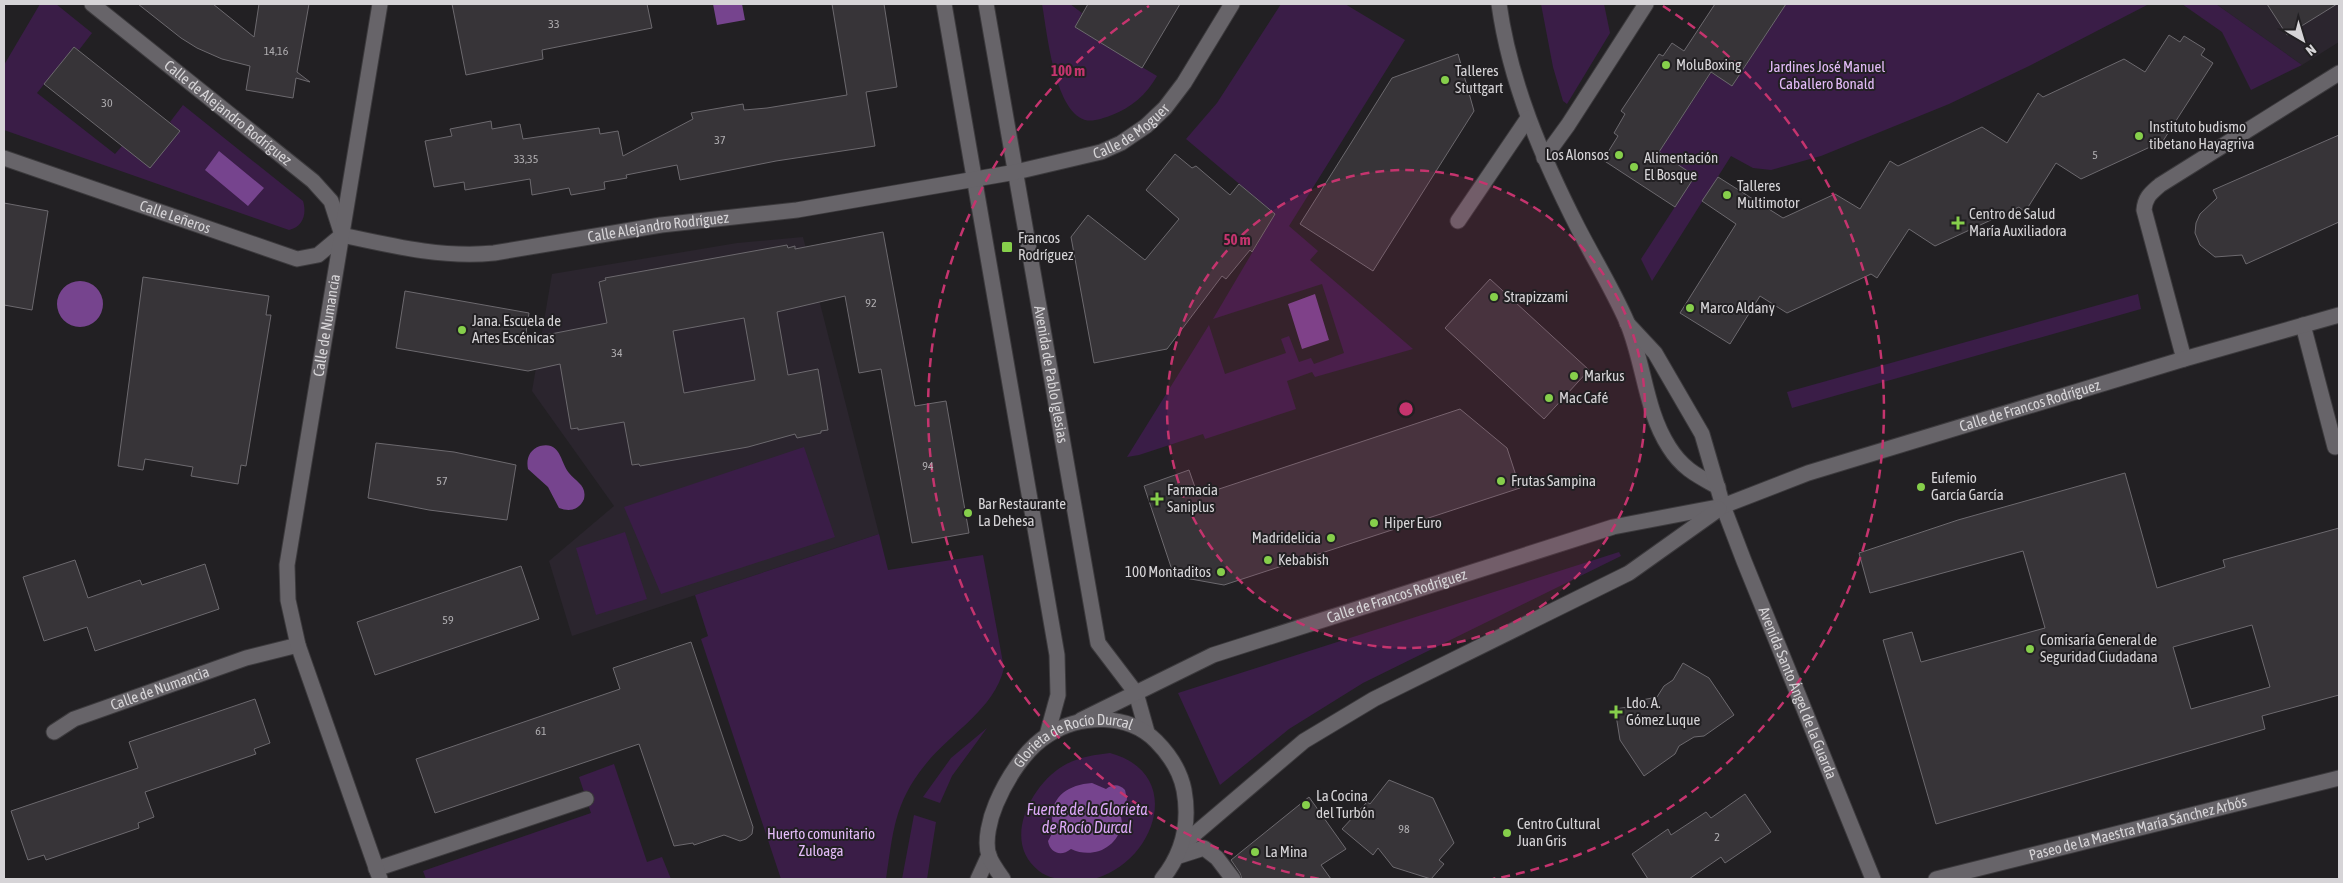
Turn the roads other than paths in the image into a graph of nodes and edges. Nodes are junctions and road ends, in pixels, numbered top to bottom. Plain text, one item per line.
1 (92, 4) edge
2 (380, 4) edge
3 (944, 4) edge
4 (986, 4) edge
5 (1232, 4) edge
6 (1499, 4) edge
7 (1646, 4) edge
8 (2339, 73) edge
9 (1528, 118) junction
10 (4, 158) edge
11 (1544, 158) junction
12 (1016, 172) junction
13 (975, 178) junction
14 (1458, 221) dead end
15 (342, 235) junction
16 (2339, 315) edge
17 (1627, 323) junction
18 (2303, 325) junction
19 (2184, 359) junction
20 (2334, 448) dead end
21 (1718, 487) junction
22 (1723, 506) junction
23 (298, 645) junction
24 (1136, 693) junction
25 (1081, 720) junction
26 (54, 732) dead end
27 (1147, 732) junction
28 (1047, 735) junction
29 (2339, 778) edge
30 (586, 798) dead end
31 (1181, 850) junction
32 (989, 855) junction
33 (378, 874) edge
34 (978, 879) edge
35 (1002, 879) edge
36 (1162, 879) edge
37 (1234, 879) edge
38 (1872, 879) edge
39 (1936, 879) edge

1 - 15 street, Calle de Alejandro Rodríguez
2 - 15 street, Calle de Numancia
3 - 13 street
4 - 12 street, Avenida de Pablo Iglesias
5 - 12 street, Calle de Moguer
6 - 9 street
7 - 11 street
8 - 19 street
9 - 11 street
9 - 14 street
10 - 15 street, Calle Leñeros
11 - 17 street
12 - 13 street, Calle de Moguer
12 - 24 street, Avenida de Pablo Iglesias
13 - 15 street, Calle Alejandro Rodríguez
13 - 28 street
15 - 23 street, Calle de Numancia
16 - 18 street, Calle de Francos Rodríguez
17 - 21 street, Avenida Santo Ángel de la Guarda
17 - 21 street
18 - 19 street, Calle de Francos Rodríguez
18 - 20 street
19 - 22 street, Calle de Francos Rodríguez
21 - 22 street, Avenida Santo Ángel de la Guarda
22 - 24 street, Calle de Francos Rodríguez
22 - 31 street, Calle de Francos Rodríguez
22 - 38 street, Avenida Santo Ángel de la Guarda
23 - 26 street, Calle de Numancia
23 - 33 street, Calle de Numancia
24 - 25 street, Calle de Francos Rodríguez
24 - 27 street, Avenida de Pablo Iglesias
25 - 27 street, Glorieta de Rocío Durcal
25 - 28 street, Glorieta de Rocío Durcal
27 - 31 street, Glorieta de Rocío Durcal
28 - 32 street, Glorieta de Rocío Durcal
29 - 39 street, Paseo de la Maestra María Sánchez Arbós
30 - 33 street
31 - 36 street
31 - 37 street
32 - 34 street
32 - 35 street, Glorieta de Rocío Durcal

